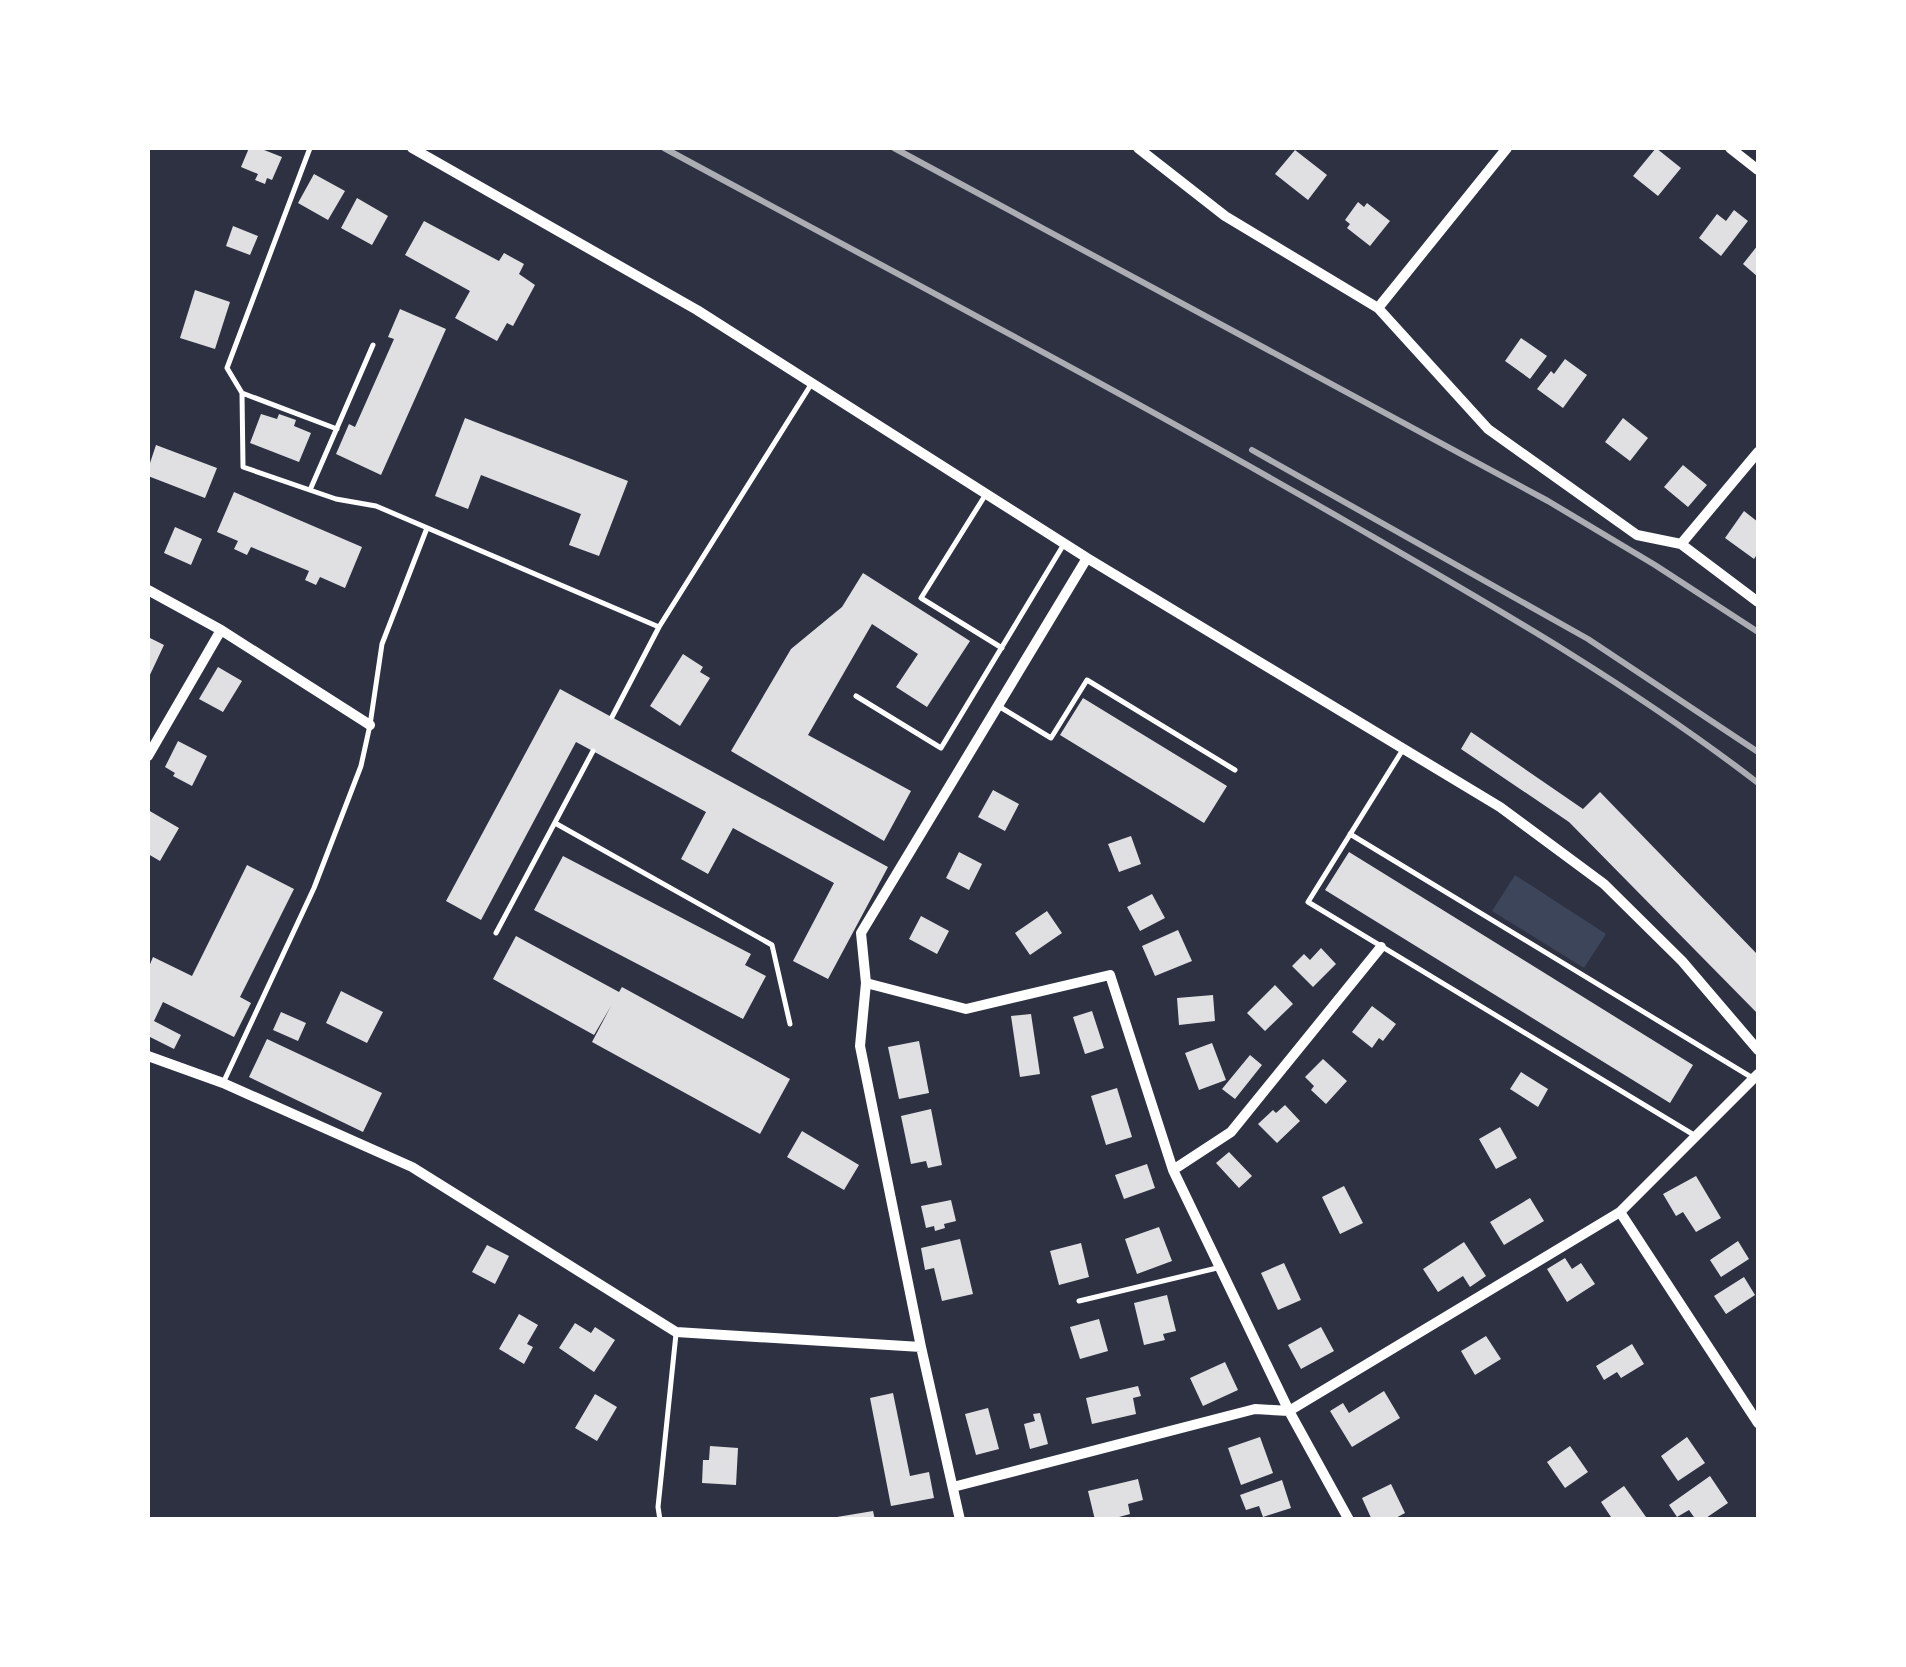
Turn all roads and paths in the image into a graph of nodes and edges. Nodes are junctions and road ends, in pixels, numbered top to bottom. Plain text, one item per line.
1 (310, 148) edge
2 (412, 148) edge
3 (1138, 148) edge
4 (1507, 148) edge
5 (1730, 148) edge
6 (1758, 170) edge
7 (1378, 308) junction
8 (373, 344) dead end
9 (812, 383) junction
10 (242, 393) junction
11 (337, 429) junction
12 (1758, 452) edge
13 (310, 490) junction
14 (986, 494) junction
15 (427, 528) junction
16 (1064, 544) junction
17 (1681, 544) junction
18 (1087, 558) junction
19 (148, 590) edge
20 (1758, 602) edge
21 (659, 626) junction
22 (222, 630) junction
23 (1002, 648) junction
24 (856, 696) dead end
25 (998, 706) junction
26 (612, 717) dead end
27 (370, 725) junction
28 (1404, 749) junction
29 (593, 751) dead end
30 (148, 756) edge
31 (1235, 770) dead end
32 (555, 823) junction
33 (1350, 834) junction
34 (496, 933) dead end
35 (1381, 947) junction
36 (866, 983) junction
37 (790, 1024) dead end
38 (1758, 1050) edge
39 (148, 1056) edge
40 (1756, 1076) edge
41 (223, 1084) junction
42 (1697, 1136) junction
43 (1174, 1170) junction
44 (1620, 1212) junction
45 (1220, 1268) junction
46 (1079, 1301) dead end
47 (676, 1332) junction
48 (922, 1347) junction
49 (1290, 1411) junction
50 (1758, 1422) edge
51 (953, 1486) junction
52 (660, 1520) edge
53 (960, 1520) edge
54 (1349, 1520) edge

1 - 10 lane
2 - 9 street
3 - 7 street
4 - 7 street
5 - 6 street
7 - 17 street
8 - 11 lane
9 - 14 street
9 - 21 lane
10 - 11 lane
10 - 13 lane
11 - 13 lane
12 - 17 street
13 - 15 lane
14 - 16 street
14 - 23 lane
15 - 21 lane
15 - 27 lane
16 - 18 street
16 - 23 lane
17 - 20 street
18 - 25 street
18 - 28 street
19 - 22 street
21 - 26 lane
22 - 27 street
22 - 30 street
23 - 24 lane
25 - 31 lane
25 - 36 street
27 - 41 lane
28 - 33 lane
28 - 38 street
29 - 32 lane
32 - 34 lane
32 - 37 lane
33 - 35 lane
33 - 40 lane
35 - 42 lane
35 - 43 street
36 - 43 street
36 - 48 street
39 - 41 street
40 - 42 street
41 - 47 street
42 - 44 street
43 - 45 street
44 - 49 street
44 - 50 street
45 - 46 lane
45 - 49 street
47 - 48 street
47 - 52 lane
48 - 51 street
49 - 51 street
49 - 54 street
51 - 53 street

